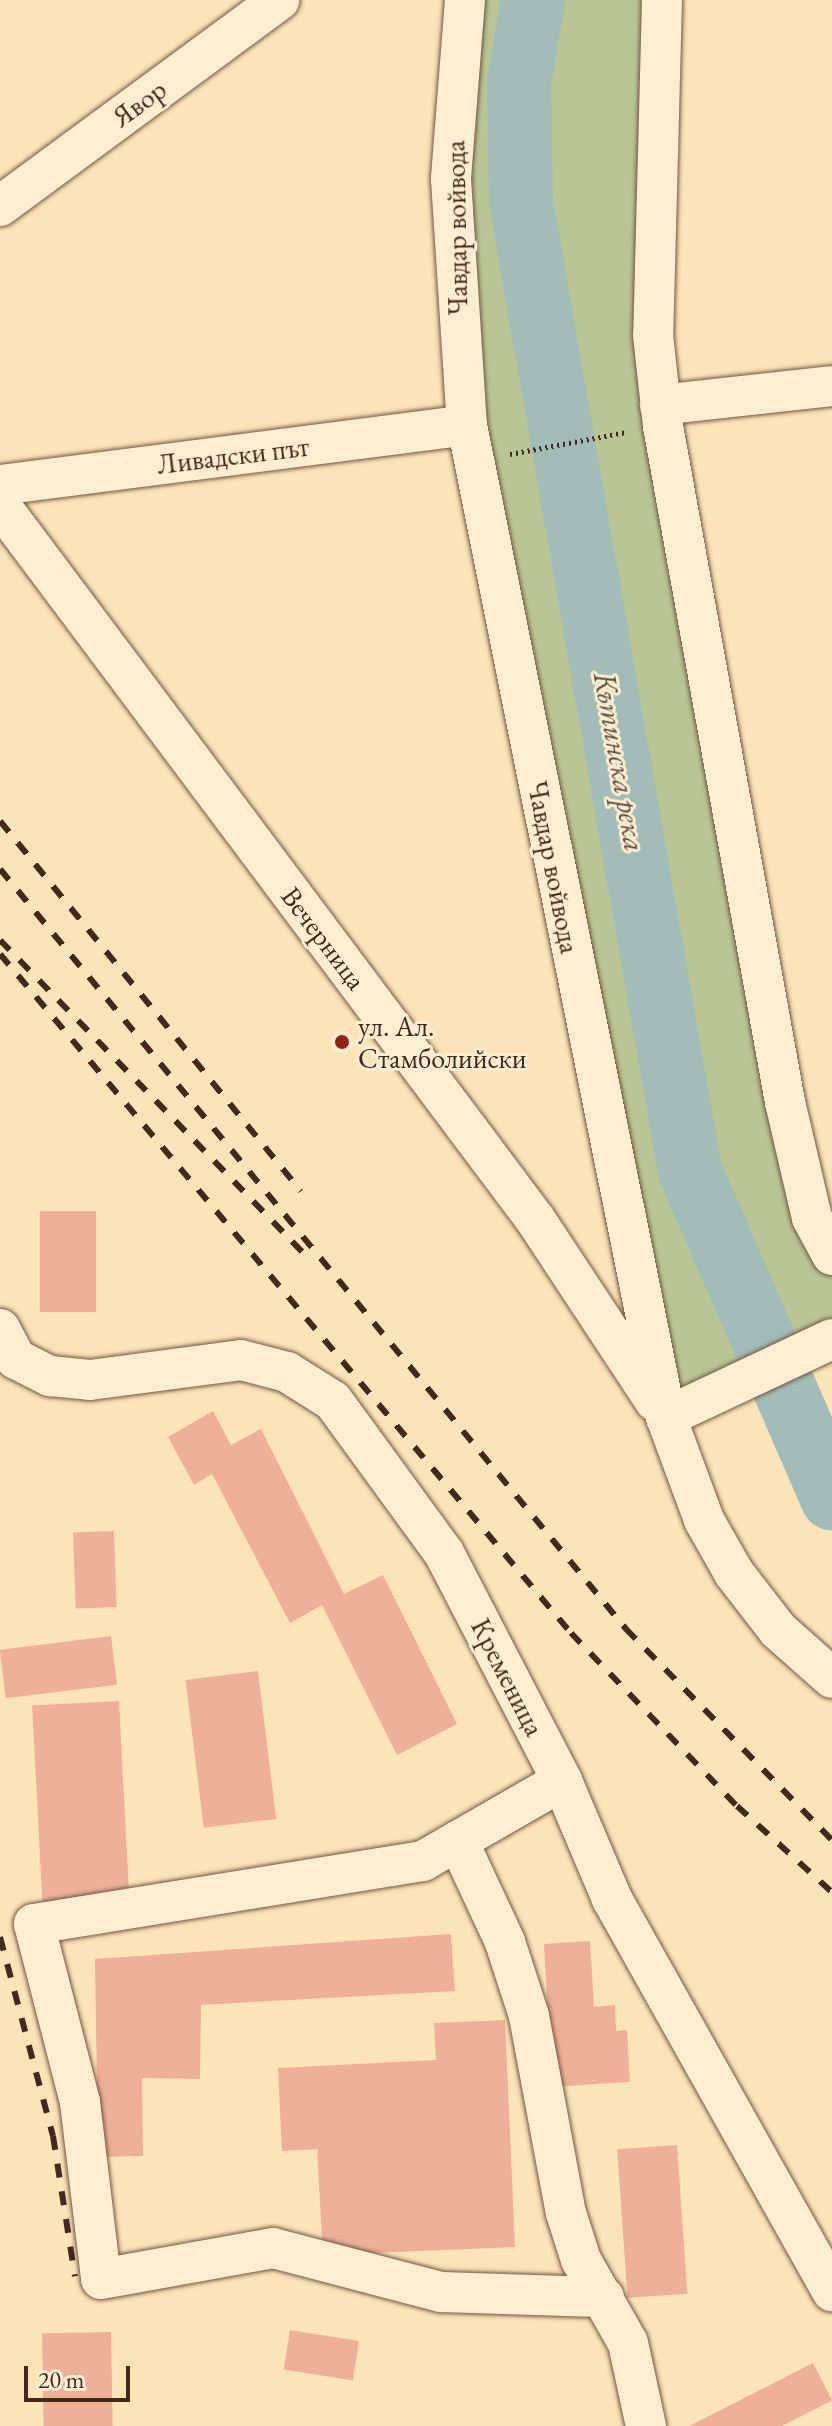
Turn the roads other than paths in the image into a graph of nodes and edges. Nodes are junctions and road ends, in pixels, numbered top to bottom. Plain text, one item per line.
1 (279, 0) edge
2 (465, 0) edge
3 (662, 0) edge
4 (0, 206) edge
5 (832, 386) edge
6 (660, 405) junction
7 (467, 425) junction
8 (0, 485) edge
9 (0, 505) edge
10 (832, 1255) edge
11 (0, 1329) edge
12 (821, 1345) edge
13 (666, 1417) junction
14 (832, 1678) edge
15 (562, 1781) junction
16 (458, 1841) junction
17 (832, 2291) edge
18 (604, 2297) junction
19 (646, 2426) edge

1 - 4 street, Явор
2 - 7 street, Чавдар войвода
3 - 6 street
5 - 6 street
6 - 10 street
7 - 8 street, Ливадски път
7 - 13 street, Чавдар войвода
9 - 13 street, Вечерница
11 - 15 street, Кременица
12 - 13 street
13 - 14 street, Чавдар войвода
15 - 16 street
15 - 17 street, Кременица
16 - 18 street
16 - 18 street
18 - 19 street

